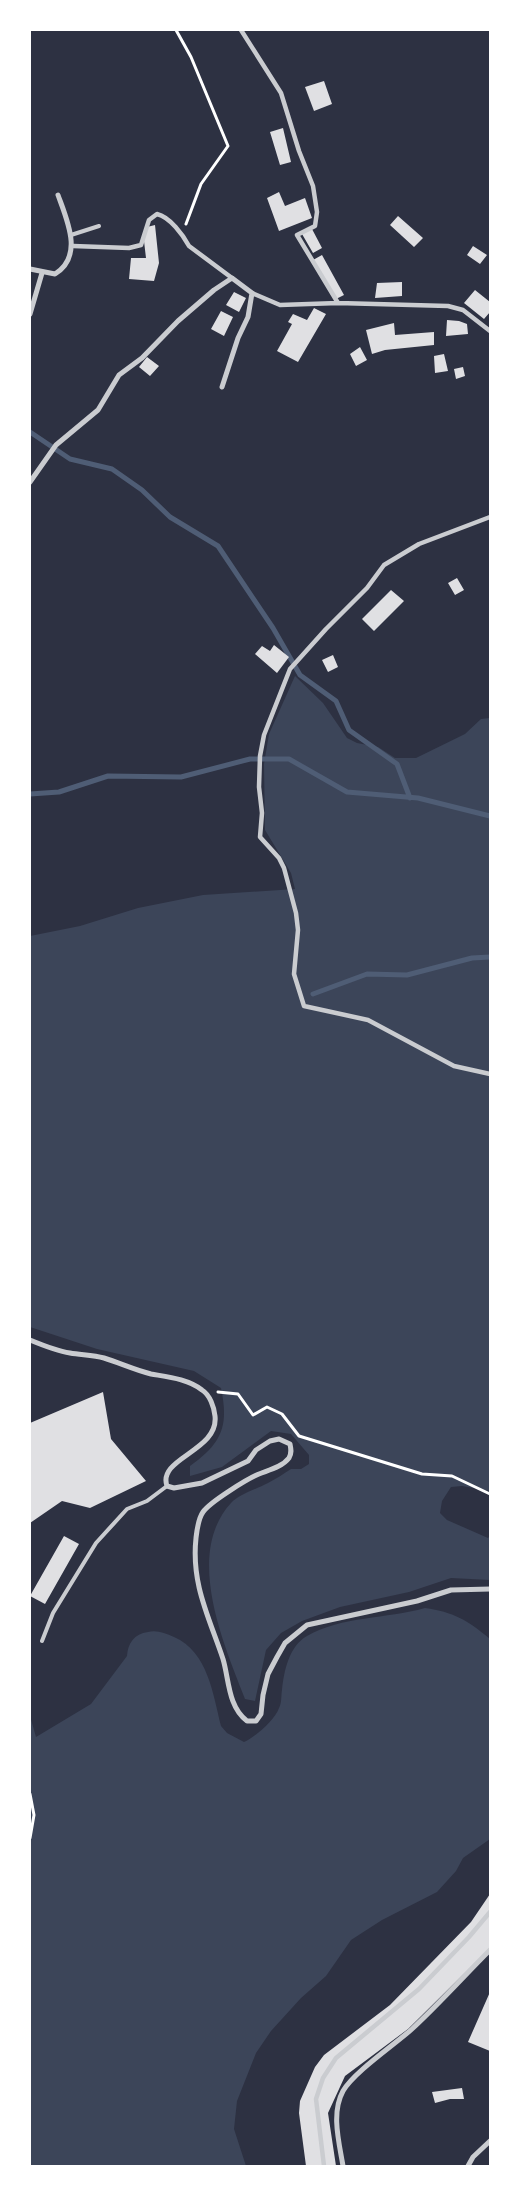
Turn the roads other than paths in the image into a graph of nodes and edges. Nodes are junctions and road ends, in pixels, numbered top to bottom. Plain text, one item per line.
1 (241, 30) edge
2 (58, 195) dead end
3 (99, 226) dead end
4 (71, 235) junction
5 (72, 246) junction
6 (30, 269) edge
7 (42, 273) junction
8 (232, 278) junction
9 (252, 293) junction
10 (338, 303) junction
11 (30, 314) edge
12 (490, 331) edge
13 (222, 388) dead end
14 (30, 482) edge
15 (490, 517) edge
16 (490, 1074) edge
17 (30, 1340) edge
18 (167, 1486) junction
19 (490, 1590) edge
20 (42, 1641) dead end
21 (490, 1912) edge
22 (490, 1950) edge
23 (490, 2141) edge
24 (324, 2166) edge
25 (343, 2166) edge
26 (468, 2166) edge

1 - 10 street
2 - 4 street
3 - 4 lane
4 - 5 street
5 - 7 street
5 - 8 street
6 - 7 street
7 - 11 street
8 - 9 street
8 - 14 street
9 - 10 street
9 - 13 street
10 - 12 street
15 - 16 street
17 - 18 street
18 - 19 street
18 - 20 lane
21 - 24 street
22 - 25 street
23 - 26 street

